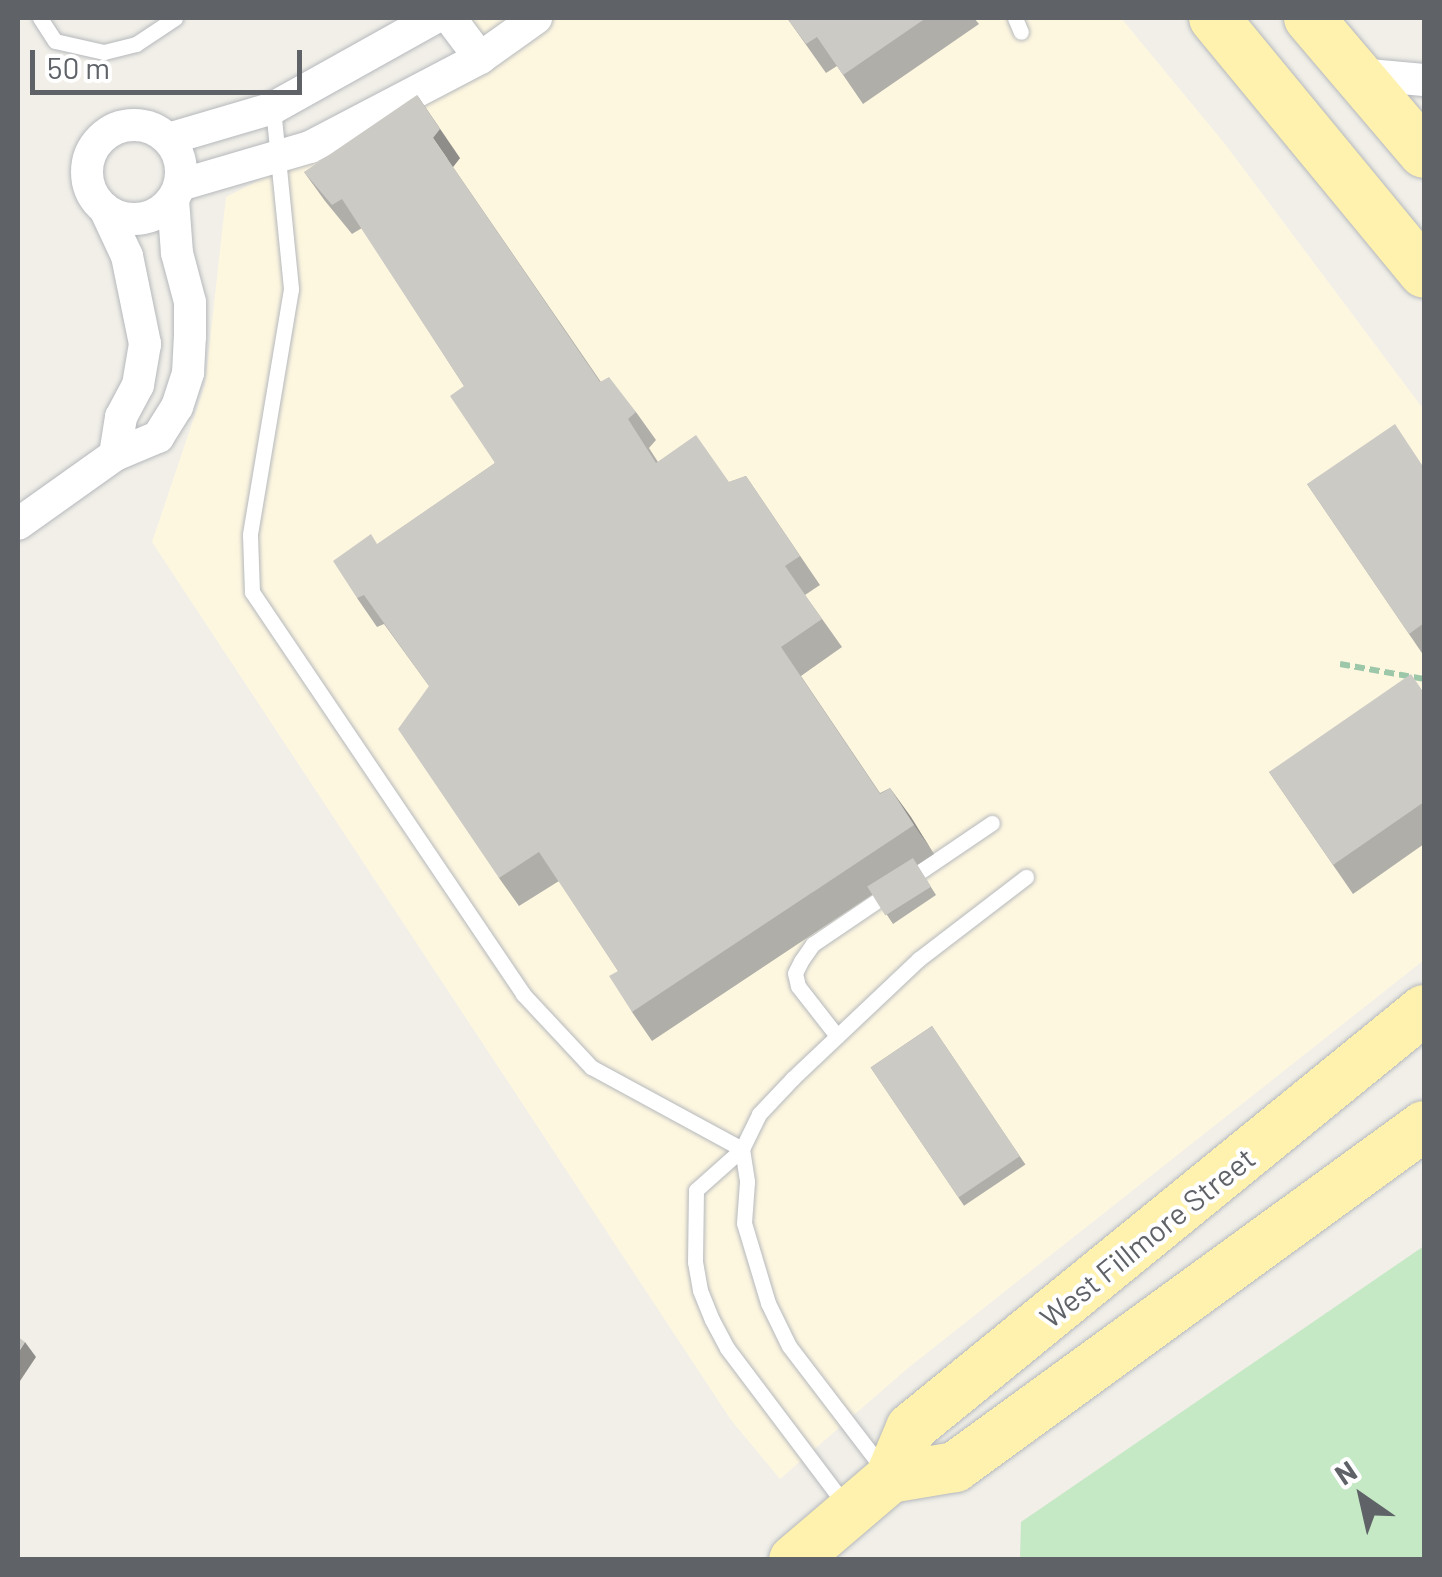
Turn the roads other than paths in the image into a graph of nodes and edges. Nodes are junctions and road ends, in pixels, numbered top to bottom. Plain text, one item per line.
1 (40, 18) edge
2 (175, 18) edge
3 (434, 18) edge
4 (450, 18) edge
5 (536, 18) edge
6 (1214, 18) edge
7 (1309, 18) edge
8 (480, 58) junction
9 (1358, 74) junction
10 (1424, 80) edge
11 (273, 108) junction
12 (168, 139) junction
13 (1424, 153) edge
14 (280, 158) junction
15 (176, 192) junction
16 (105, 210) junction
17 (1424, 272) edge
18 (190, 337) junction
19 (146, 344) junction
20 (115, 455) junction
21 (18, 524) edge
22 (992, 823) dead end
23 (1026, 877) dead end
24 (1424, 1010) edge
25 (837, 1036) junction
26 (1424, 1126) edge
27 (742, 1149) junction
28 (890, 1478) junction
29 (851, 1511) junction
30 (794, 1560) edge

1 - 2 lane
3 - 11 street
4 - 8 street
5 - 8 street
6 - 17 main road
7 - 9 main road
8 - 14 street
9 - 10 street
9 - 13 main road
11 - 12 street
11 - 14 lane
12 - 15 street
12 - 16 street
14 - 15 street
14 - 27 lane
15 - 16 street
15 - 18 street
16 - 19 street
18 - 19 street
18 - 20 street
19 - 20 street
20 - 21 street
22 - 25 lane
23 - 25 lane
24 - 28 main road, West Fillmore Street
25 - 27 lane
26 - 28 main road
27 - 28 lane
27 - 29 lane
28 - 29 main road, West Fillmore Street
29 - 30 main road, West Fillmore Street

